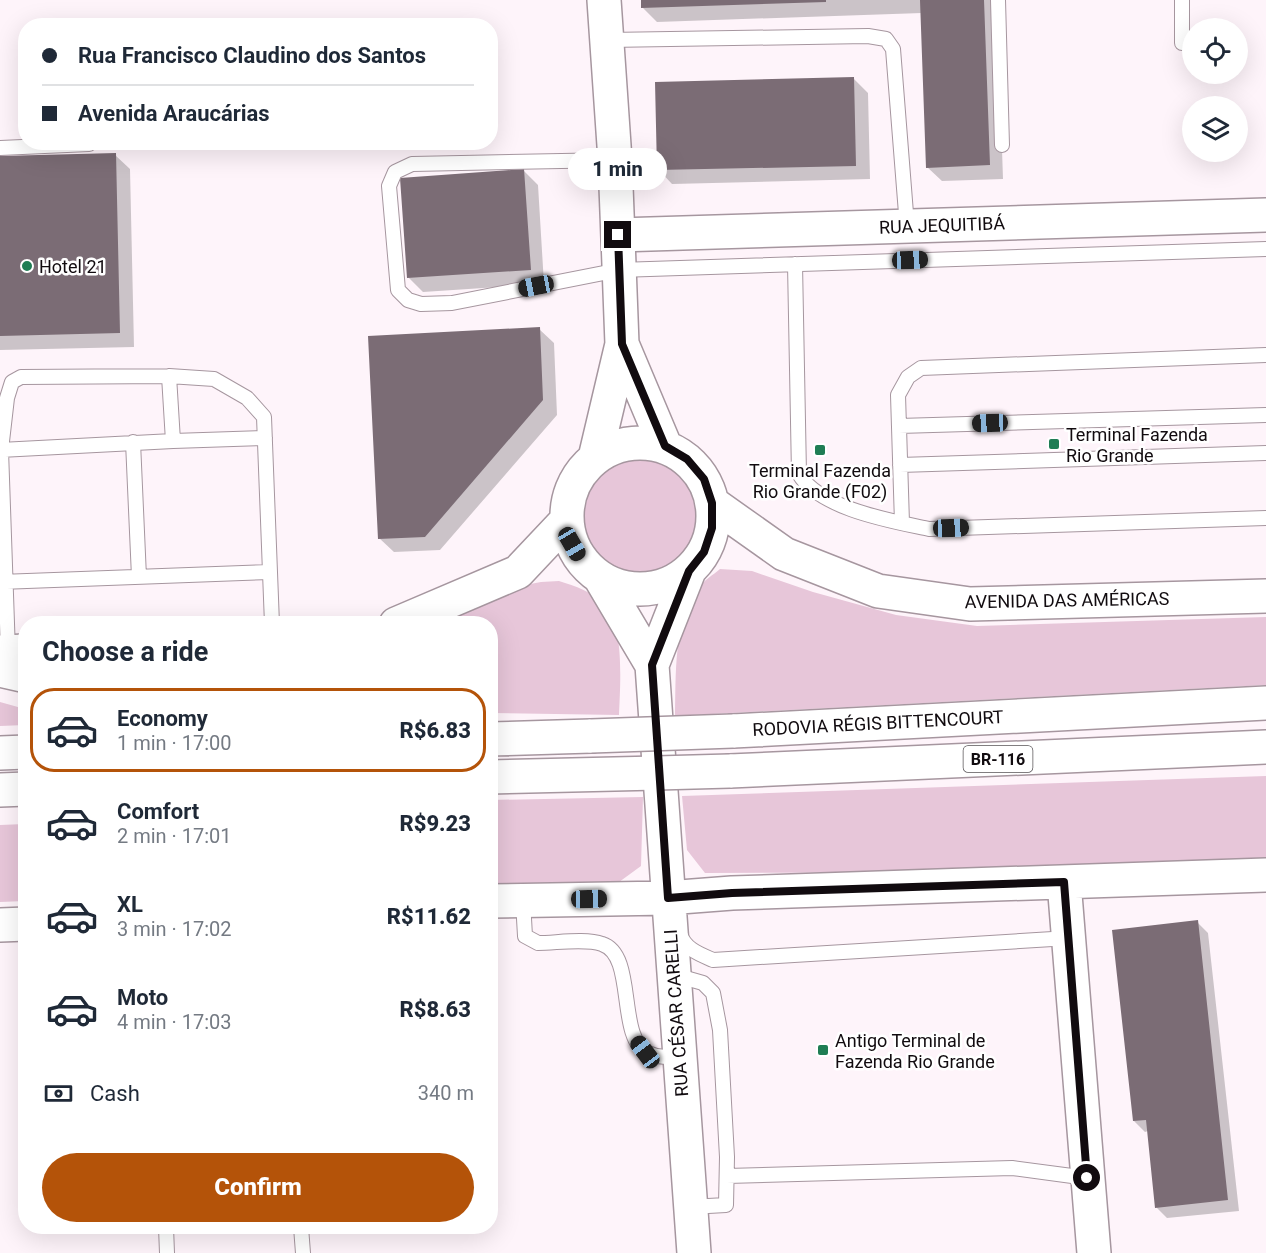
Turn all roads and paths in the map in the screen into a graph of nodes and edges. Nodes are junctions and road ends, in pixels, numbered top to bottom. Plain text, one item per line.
1 (604, 0) edge
2 (998, 0) edge
3 (1182, 0) edge
4 (1182, 18) edge
5 (608, 40) junction
6 (1002, 145) dead end
7 (18, 147) edge
8 (0, 148) edge
9 (615, 160) junction
10 (1266, 215) edge
11 (907, 226) junction
12 (618, 235) junction
13 (1266, 249) edge
14 (795, 264) junction
15 (619, 270) junction
16 (622, 344) junction
17 (1266, 355) edge
18 (169, 376) junction
19 (1266, 414) edge
20 (899, 426) junction
21 (265, 438) junction
22 (172, 441) junction
23 (133, 442) junction
24 (665, 446) junction
25 (1, 450) edge
26 (1266, 453) edge
27 (595, 458) junction
28 (900, 465) junction
29 (712, 503) junction
30 (1266, 518) edge
31 (566, 521) junction
32 (902, 523) junction
33 (689, 571) junction
34 (270, 572) junction
35 (139, 577) junction
36 (601, 579) junction
37 (3, 582) edge
38 (1266, 596) edge
39 (272, 616) edge
40 (415, 616) edge
41 (12, 660) edge
42 (652, 665) junction
43 (1266, 703) edge
44 (498, 739) edge
45 (1266, 747) edge
46 (18, 752) edge
47 (0, 753) edge
48 (498, 777) edge
49 (18, 789) edge
50 (0, 790) edge
51 (1266, 875) edge
52 (1064, 882) junction
53 (668, 898) junction
54 (523, 900) junction
55 (498, 901) edge
56 (18, 924) edge
57 (0, 925) edge
58 (1069, 938) junction
59 (674, 974) junction
60 (680, 1056) junction
61 (727, 1176) junction
62 (1087, 1178) junction
63 (690, 1207) junction
64 (166, 1234) edge
65 (302, 1234) edge
66 (167, 1253) edge
67 (303, 1253) edge
68 (694, 1253) edge
69 (1094, 1253) edge

1 - 5 main road
2 - 6 lane
3 - 4 lane
5 - 9 main road
5 - 11 lane
7 - 8 lane
9 - 12 main road
9 - 15 lane
10 - 11 main road, RUA JEQUITIBÁ
11 - 12 main road, RUA JEQUITIBÁ
12 - 15 main road
13 - 14 lane
14 - 15 lane
14 - 32 lane
15 - 16 main road
16 - 24 main road
16 - 27 main road
17 - 20 lane
18 - 21 lane
18 - 22 lane
18 - 25 lane
19 - 20 lane
20 - 28 lane
21 - 22 lane
21 - 34 lane
22 - 23 lane
23 - 25 lane
23 - 35 lane
24 - 27 main road
24 - 29 main road
25 - 37 lane
26 - 28 lane
27 - 31 main road
28 - 32 lane
29 - 33 main road
29 - 38 main road, AVENIDA DAS AMÉRICAS
30 - 32 lane
31 - 36 main road
31 - 40 main road
33 - 36 main road
33 - 42 main road, RUA CÉSAR CARELLI
34 - 35 lane
34 - 39 lane
35 - 37 lane
36 - 42 main road, RUA CÉSAR CARELLI
37 - 41 lane
42 - 53 main road, RUA CÉSAR CARELLI
43 - 44 main road, RODOVIA RÉGIS BITTENCOURT, bridge
45 - 48 main road, BR-116, bridge
46 - 47 main road
49 - 50 main road
51 - 52 main road
52 - 53 main road
52 - 58 main road
53 - 54 main road
53 - 58 lane
53 - 59 main road, RUA CÉSAR CARELLI
54 - 55 main road
54 - 60 lane
56 - 57 main road
58 - 62 main road
59 - 60 main road, RUA CÉSAR CARELLI
59 - 61 lane
60 - 63 main road, RUA CÉSAR CARELLI
61 - 62 lane
61 - 63 lane
62 - 69 main road
63 - 68 main road, RUA CÉSAR CARELLI
64 - 66 lane
65 - 67 lane

